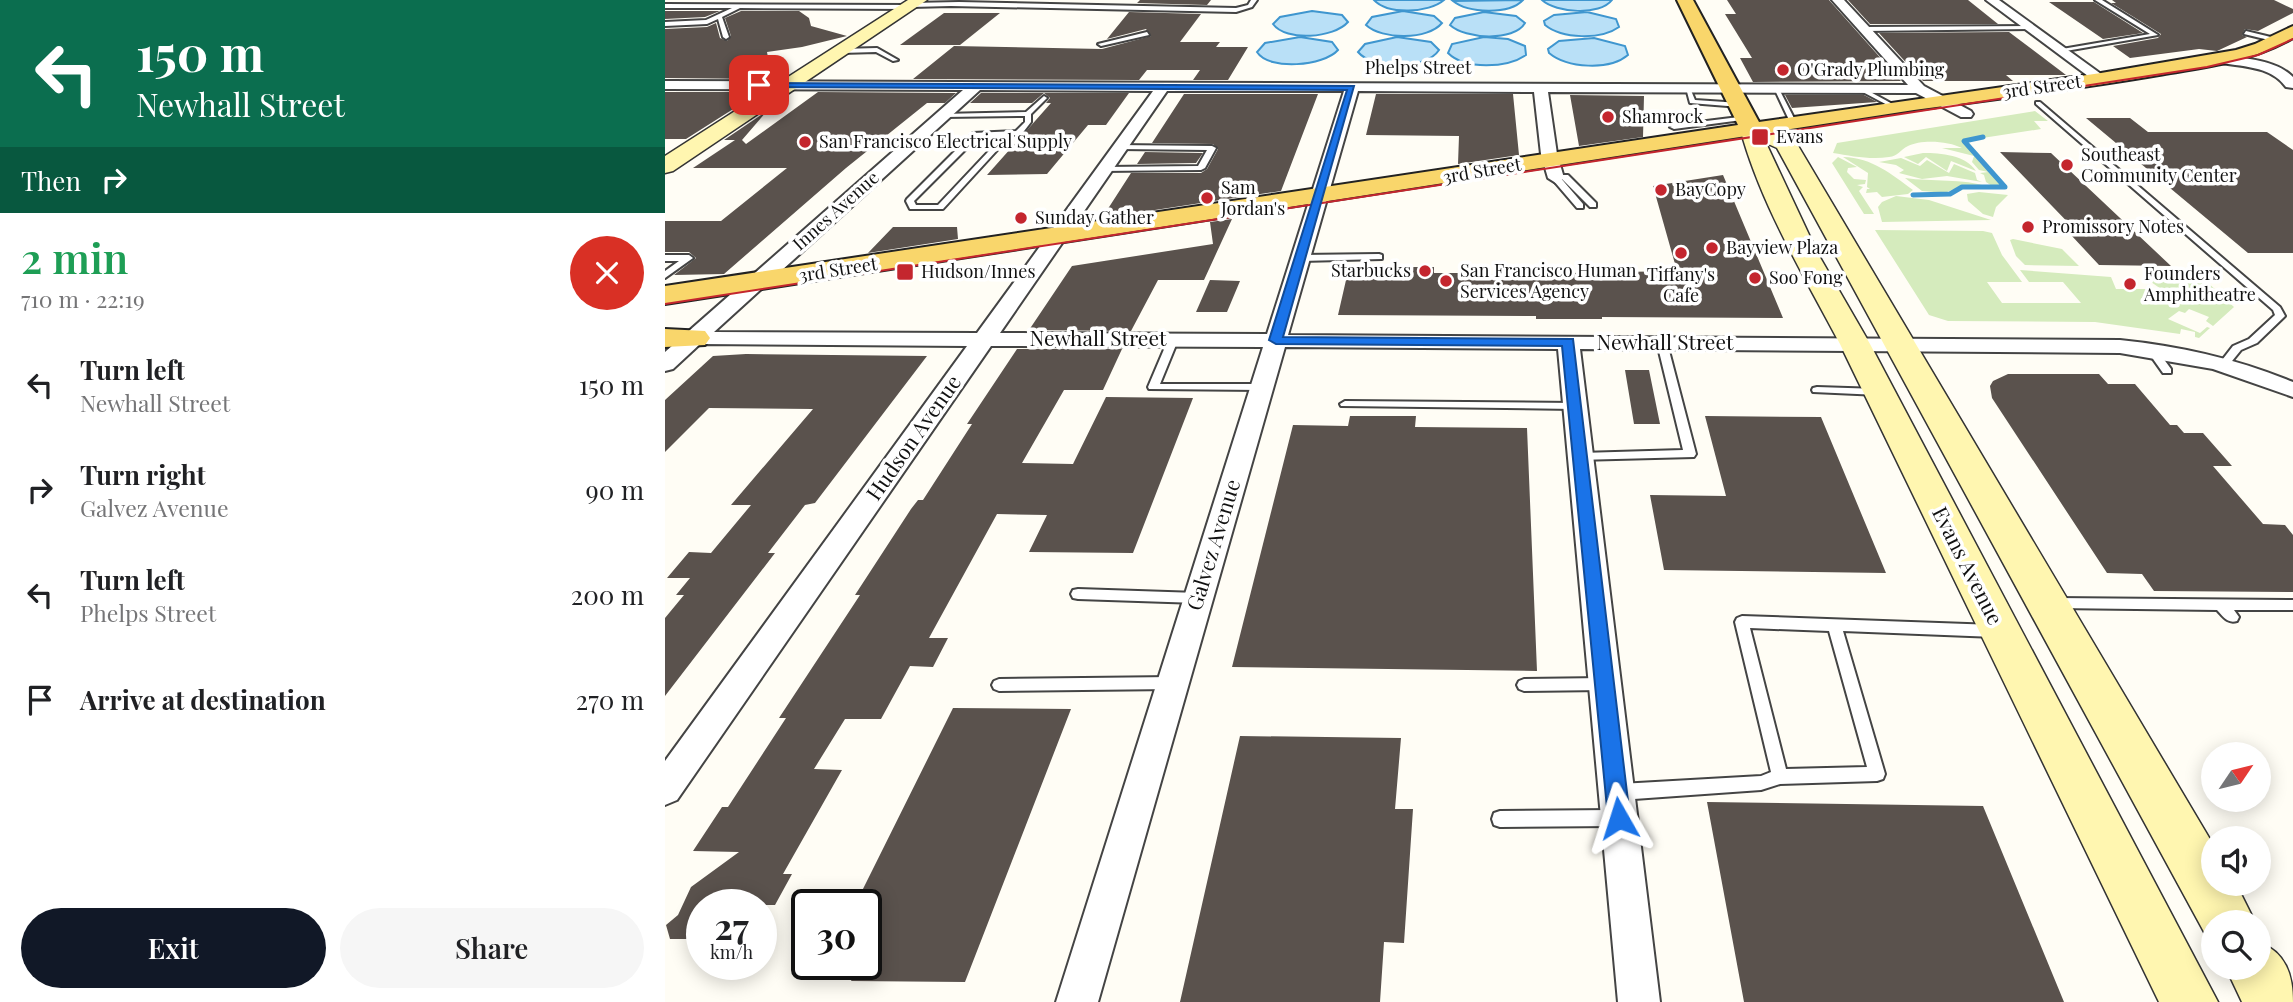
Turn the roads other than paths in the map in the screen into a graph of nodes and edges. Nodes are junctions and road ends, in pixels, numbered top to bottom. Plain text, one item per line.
1 (848, 0) edge
2 (1254, 0) edge
3 (1685, 0) edge
4 (1838, 0) edge
5 (1992, 0) edge
6 (2098, 0) edge
7 (984, 2) edge
8 (913, 4) edge
9 (953, 5) junction
10 (665, 6) edge
11 (740, 6) junction
12 (994, 6) junction
13 (838, 7) junction
14 (720, 17) junction
15 (666, 24) edge
16 (2029, 27) junction
17 (1865, 29) junction
18 (2246, 33) dead end
19 (1147, 34) dead end
20 (2285, 35) edge
21 (726, 37) dead end
22 (1101, 44) dead end
23 (841, 51) junction
24 (2062, 51) junction
25 (2292, 55) edge
26 (895, 60) dead end
27 (2230, 65) junction
28 (2259, 66) junction
29 (2101, 79) junction
30 (665, 85) edge
31 (788, 85) junction
32 (2292, 85) edge
33 (976, 86) junction
34 (1163, 87) junction
35 (1352, 87) junction
36 (1541, 88) junction
37 (1776, 89) junction
38 (1861, 89) junction
39 (1919, 89) junction
40 (2043, 95) junction
41 (1044, 98) dead end
42 (1940, 100) junction
43 (1895, 107) junction
44 (1028, 114) junction
45 (1966, 114) junction
46 (944, 115) junction
47 (1745, 118) junction
48 (1793, 122) junction
49 (1674, 127) dead end
50 (1008, 135) junction
51 (1786, 144) junction
52 (1120, 147) junction
53 (665, 166) edge
54 (1105, 169) junction
55 (1557, 172) junction
56 (1593, 205) dead end
57 (1316, 206) junction
58 (1580, 206) dead end
59 (1058, 234) junction
60 (1379, 257) dead end
61 (665, 258) edge
62 (1301, 258) junction
63 (1039, 262) junction
64 (665, 275) edge
65 (757, 282) junction
66 (665, 295) edge
67 (723, 312) junction
68 (665, 320) edge
69 (679, 338) edge
70 (985, 338) junction
71 (1173, 340) junction
72 (1276, 340) junction
73 (1568, 342) junction
74 (1662, 343) junction
75 (1855, 344) junction
76 (1899, 344) junction
77 (2151, 349) junction
78 (665, 364) edge
79 (2224, 364) junction
80 (2167, 371) dead end
81 (1262, 387) junction
82 (1817, 390) dead end
83 (2293, 390) edge
84 (1879, 392) junction
85 (1345, 404) dead end
86 (1575, 406) junction
87 (1581, 457) junction
88 (1078, 594) dead end
89 (1198, 598) junction
90 (2045, 603) junction
91 (2220, 604) junction
92 (2293, 605) edge
93 (2232, 617) dead end
94 (1834, 625) junction
95 (1999, 631) junction
96 (1173, 683) junction
97 (1604, 684) junction
98 (999, 685) dead end
99 (1524, 685) dead end
100 (1780, 777) junction
101 (665, 789) edge
102 (1618, 805) junction
103 (1500, 819) dead end
104 (2221, 910) edge
105 (2261, 980) edge
106 (1077, 1002) edge
107 (1639, 1002) edge
108 (2189, 1002) edge
109 (2274, 1002) edge

1 - 13 lane
2 - 12 lane
3 - 47 main road, Evans Avenue
4 - 17 street
5 - 16 street
6 - 24 lane
7 - 9 lane
7 - 12 lane
8 - 9 lane
8 - 13 lane
8 - 23 main road
9 - 12 lane
10 - 11 lane
11 - 13 lane
11 - 14 lane
14 - 15 lane
14 - 21 lane
16 - 17 lane
16 - 24 street
17 - 39 street
18 - 20 lane
19 - 22 lane
20 - 27 main road, 3rd Street
23 - 26 lane
23 - 31 main road
24 - 29 street
25 - 28 main road, 3rd Street
27 - 28 main road, 3rd Street
27 - 29 main road, 3rd Street
27 - 32 street
27 - 40 main road, 3rd Street
28 - 32 street
29 - 40 main road, 3rd Street
30 - 31 street, Phelps Street
31 - 33 street, Phelps Street
31 - 53 main road
33 - 34 street, Phelps Street
33 - 46 street, Innes Avenue
34 - 35 street, Phelps Street
34 - 52 street, Hudson Avenue
35 - 36 street, Phelps Street
35 - 57 street, Galvez Avenue
36 - 47 street, Phelps Street
36 - 55 street
37 - 38 street, Phelps Street
37 - 47 street, Phelps Street
37 - 48 lane
38 - 39 street, Phelps Street
38 - 43 lane
39 - 40 main road
39 - 42 street
40 - 42 main road, 3rd Street
40 - 45 main road, 3rd Street
40 - 79 lane
41 - 44 lane
42 - 43 main road, 3rd Street
42 - 45 street
43 - 48 main road, 3rd Street
44 - 46 lane
44 - 50 lane
45 - 51 main road, 3rd Street
46 - 65 street, Innes Avenue
47 - 48 main road, 3rd Street
47 - 49 lane
47 - 51 main road, 3rd Street
47 - 55 main road, 3rd Street
47 - 75 main road, Evans Avenue
50 - 50 lane
51 - 76 main road
52 - 54 street, Hudson Avenue
52 - 54 lane
54 - 59 street, Hudson Avenue
55 - 56 lane
55 - 57 main road, 3rd Street
55 - 58 lane
57 - 59 main road, 3rd Street
57 - 62 street, Galvez Avenue
57 - 63 main road, 3rd Street
59 - 63 street, Hudson Avenue
59 - 65 main road, 3rd Street
60 - 62 lane
61 - 64 lane
62 - 72 street, Galvez Avenue
63 - 67 main road, 3rd Street
63 - 70 street, Hudson Avenue
65 - 66 main road, 3rd Street
65 - 67 street, Innes Avenue
67 - 68 main road, 3rd Street
67 - 69 street, Innes Avenue
69 - 70 street, Newhall Street
69 - 78 street, Innes Avenue
70 - 71 street, Newhall Street
70 - 101 street, Hudson Avenue
71 - 72 street, Newhall Street
71 - 81 lane
72 - 73 street, Newhall Street
72 - 81 street, Galvez Avenue
73 - 74 street, Newhall Street
73 - 86 street
74 - 75 street, Newhall Street
74 - 87 lane
75 - 76 street, Newhall Street
75 - 84 main road, Evans Avenue
76 - 77 street, Newhall Street
76 - 90 main road
77 - 79 street, Newhall Street
77 - 80 lane
79 - 83 street, Newhall Street
81 - 89 street, Galvez Avenue
82 - 84 lane
84 - 95 main road, Evans Avenue
85 - 86 lane
86 - 87 street
87 - 97 street
88 - 89 lane
89 - 96 street, Galvez Avenue
90 - 91 lane
90 - 104 main road
91 - 92 lane
91 - 93 lane
94 - 95 lane
94 - 100 lane
94 - 100 lane
95 - 108 main road, Evans Avenue
96 - 98 lane
96 - 106 street, Galvez Avenue
97 - 99 lane
97 - 102 street
100 - 102 lane
102 - 103 lane
102 - 107 street
105 - 109 main road

